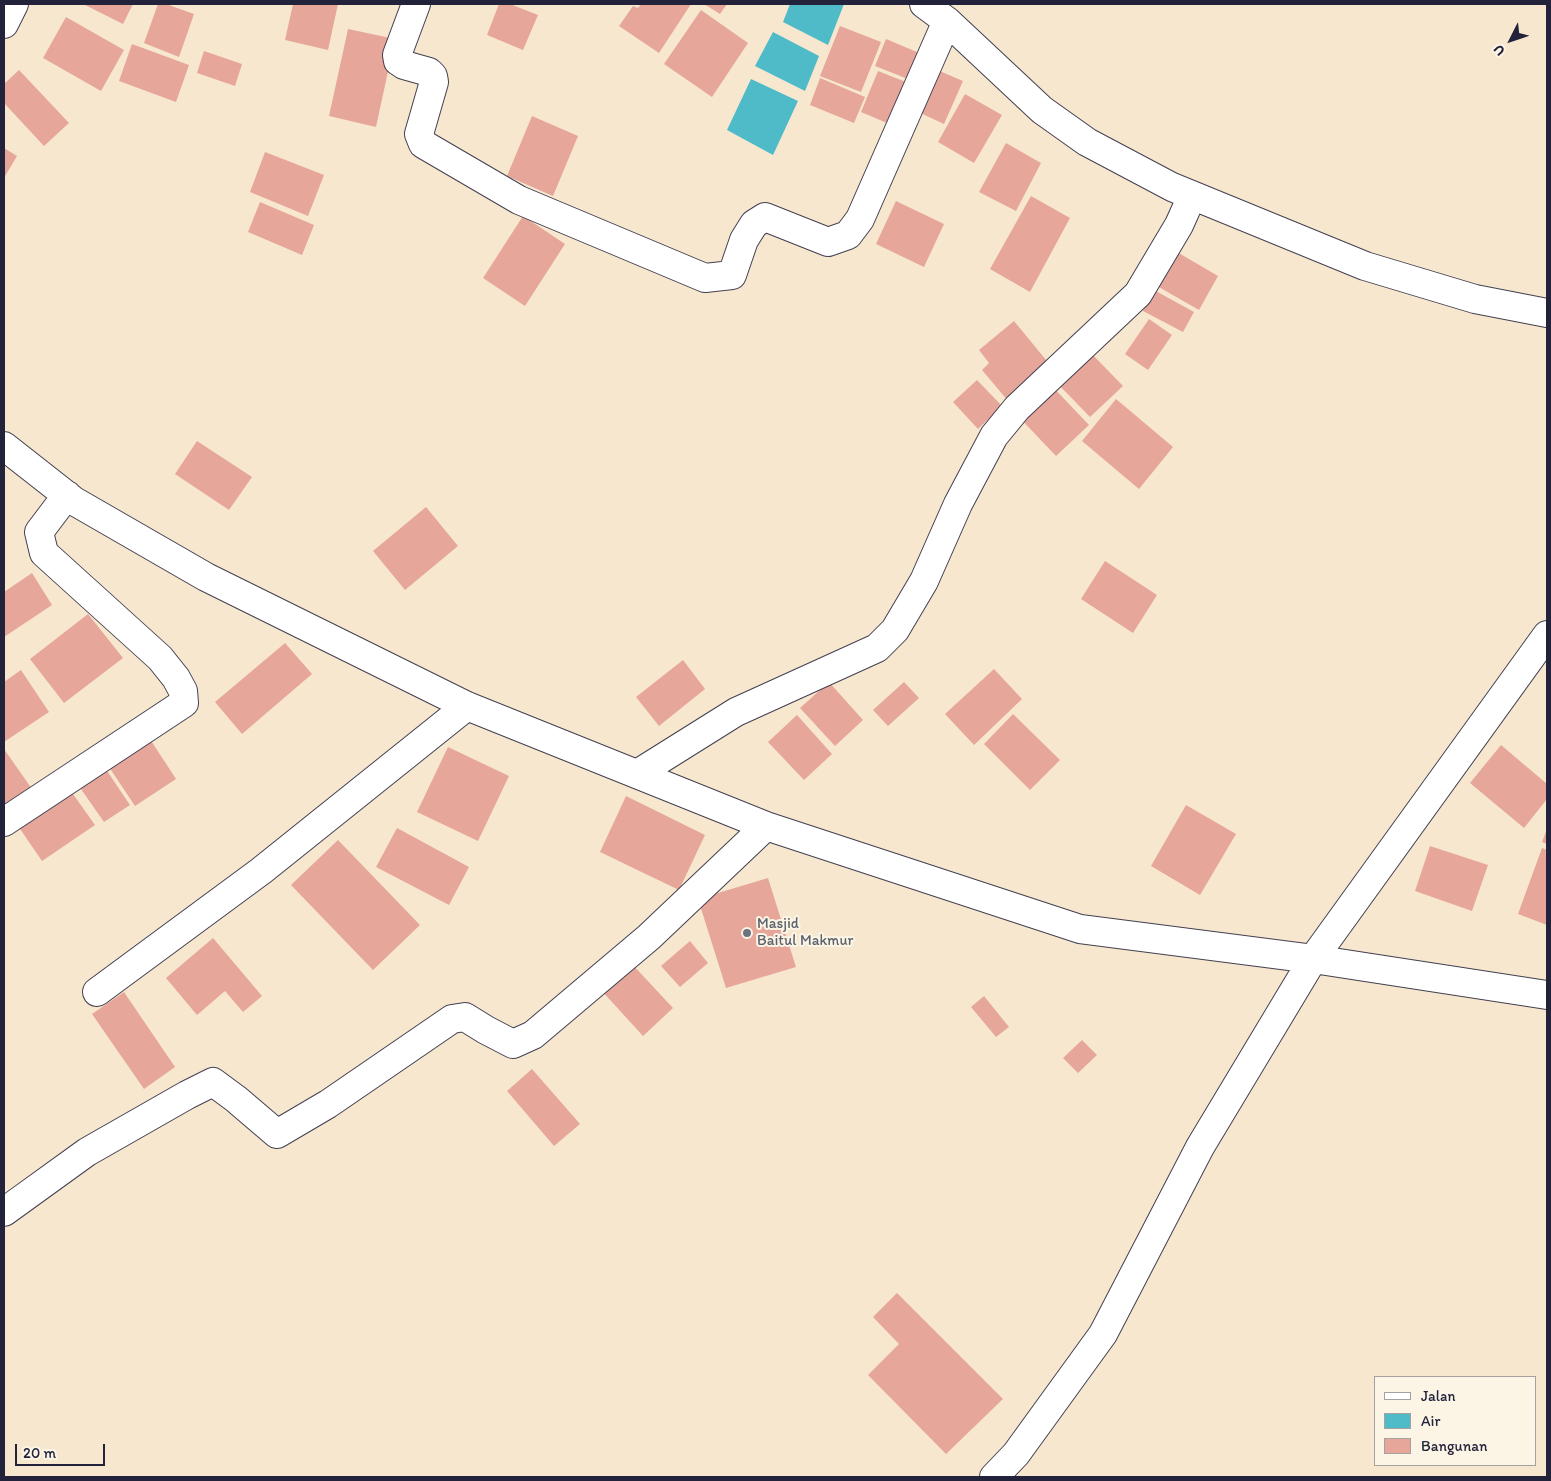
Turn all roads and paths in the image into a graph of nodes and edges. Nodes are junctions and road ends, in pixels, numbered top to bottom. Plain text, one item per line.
1 (14, 4) edge
2 (416, 4) edge
3 (924, 4) edge
4 (947, 21) junction
5 (4, 24) edge
6 (1192, 196) junction
7 (1547, 313) edge
8 (4, 446) edge
9 (67, 495) junction
10 (1547, 635) edge
11 (467, 706) junction
12 (636, 774) junction
13 (4, 822) edge
14 (766, 826) junction
15 (1313, 959) junction
16 (97, 992) dead end
17 (1547, 995) edge
18 (4, 1212) edge
19 (994, 1477) edge

1 - 5 street
2 - 4 street
3 - 4 street
4 - 6 street
6 - 7 street
6 - 12 street
8 - 9 street
9 - 11 street
9 - 13 street
10 - 15 street
11 - 12 street
11 - 16 street
12 - 14 street
14 - 15 street
14 - 18 street
15 - 17 street
15 - 19 street

